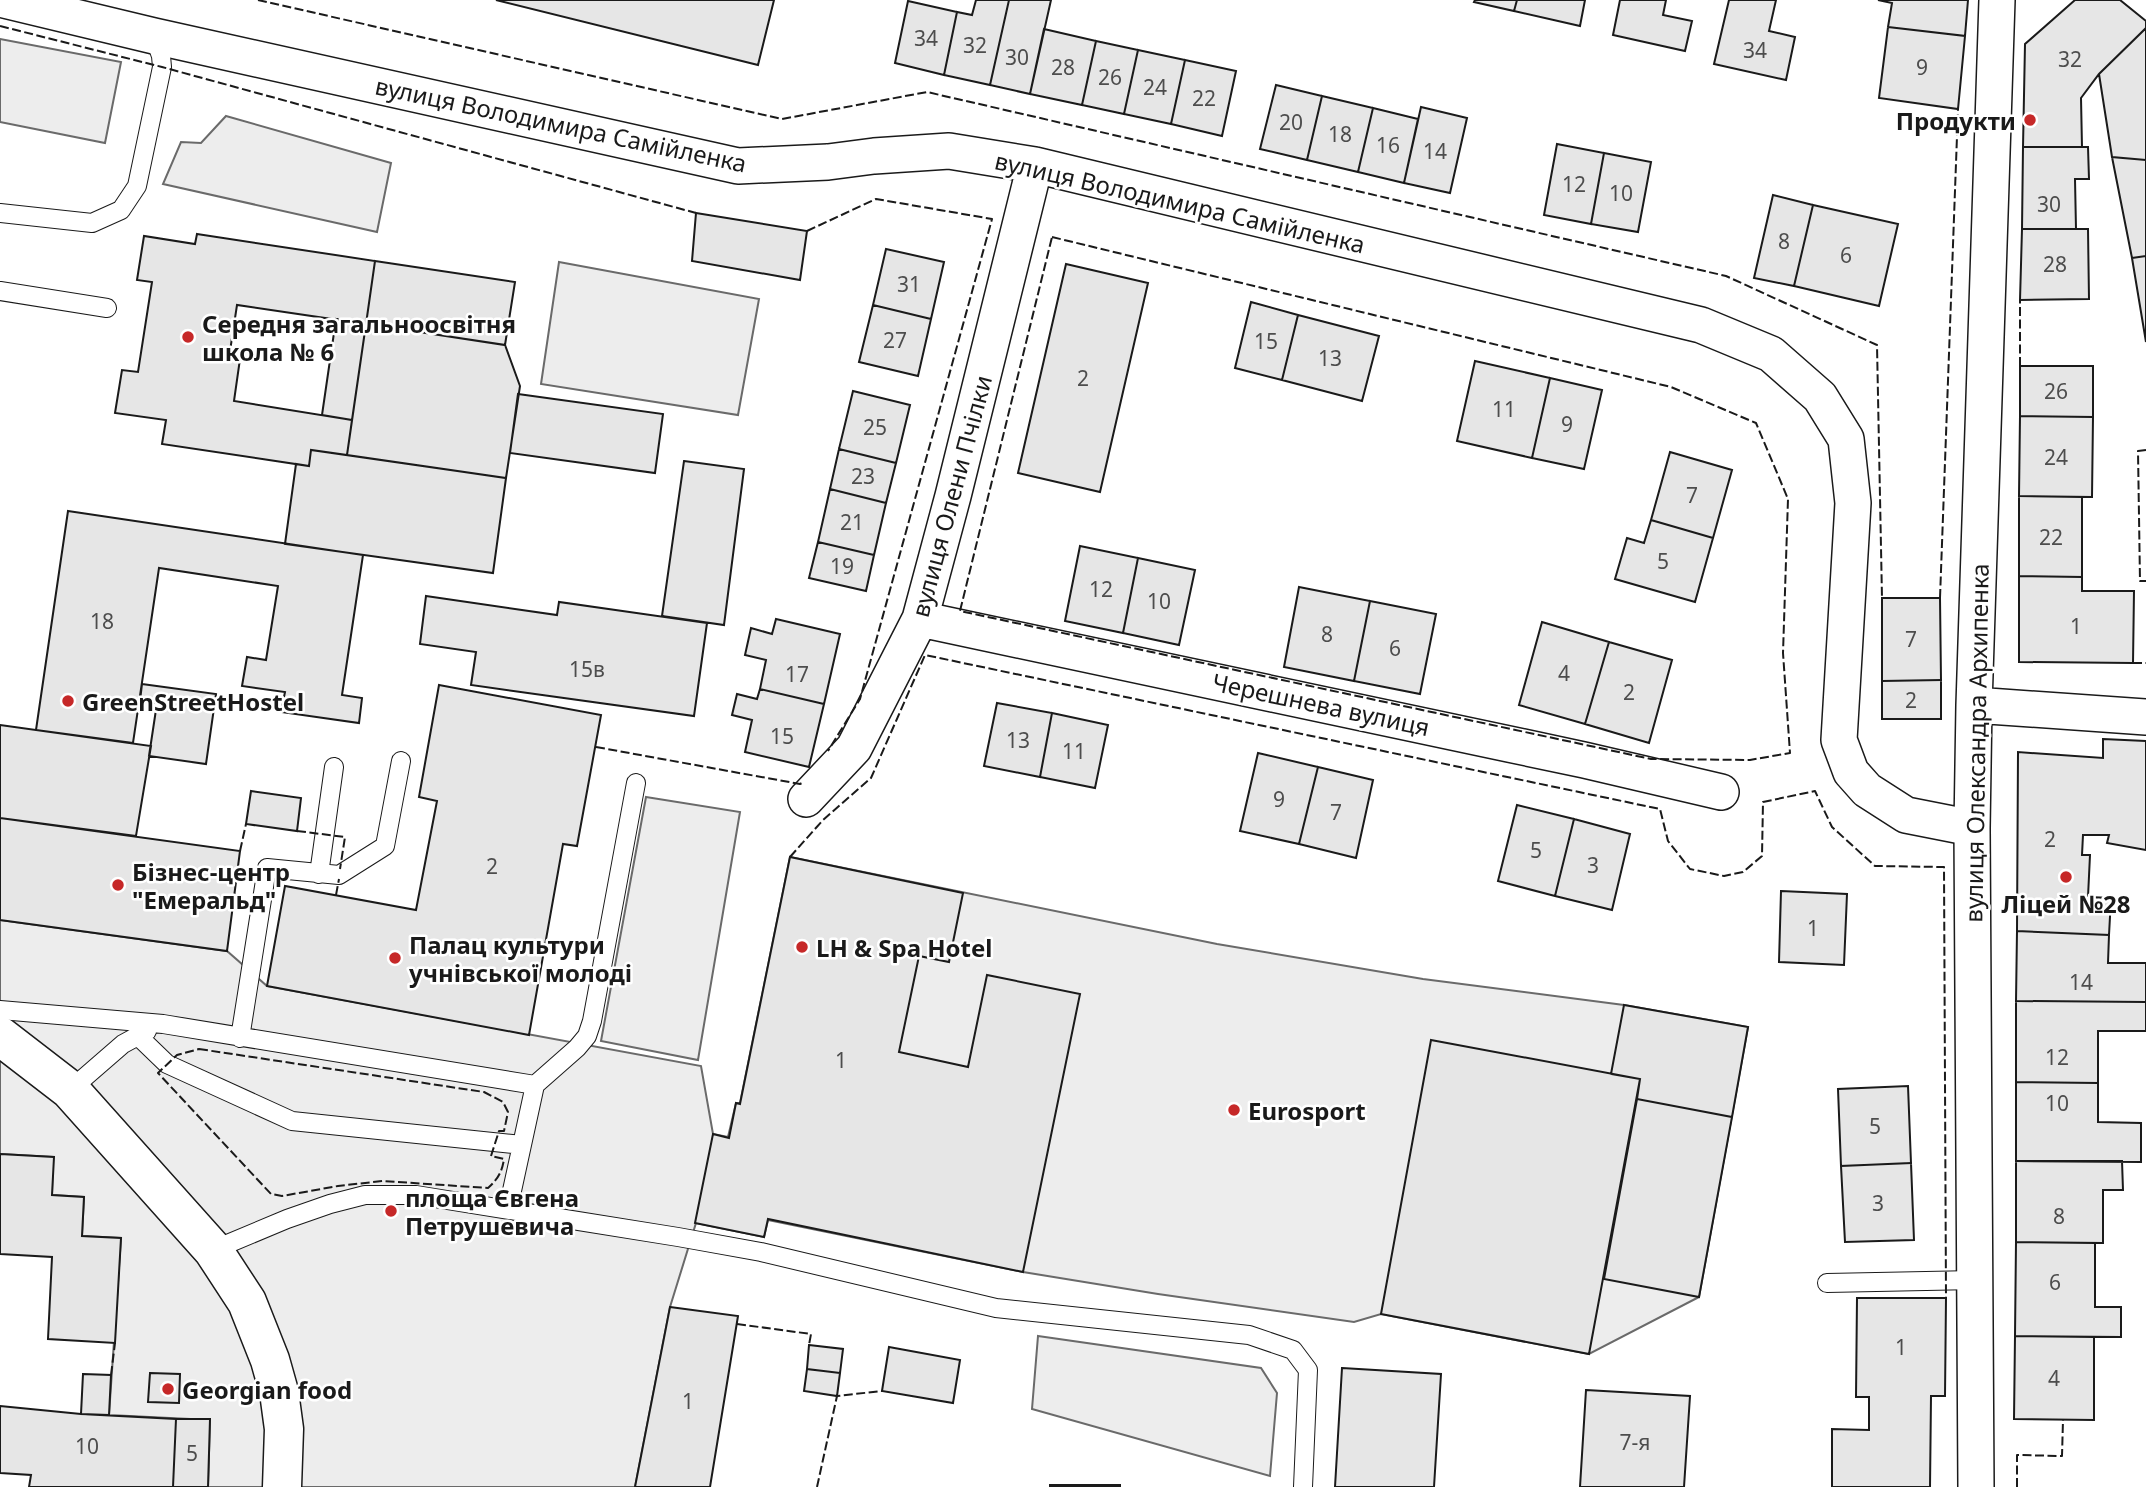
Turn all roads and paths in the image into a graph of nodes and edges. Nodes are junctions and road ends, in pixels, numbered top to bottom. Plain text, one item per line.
1 (4, 0) edge
2 (1997, 0) edge
3 (154, 36) junction
4 (1035, 165) junction
5 (0, 213) edge
6 (0, 291) edge
7 (107, 308) dead end
8 (920, 619) junction
9 (1974, 705) junction
10 (2146, 717) edge
11 (401, 761) dead end
12 (334, 767) dead end
13 (636, 783) dead end
14 (1721, 792) dead end
15 (806, 799) dead end
16 (1972, 828) junction
17 (319, 874) junction
18 (0, 1010) edge
19 (163, 1024) junction
20 (0, 1036) edge
21 (138, 1036) junction
22 (240, 1038) junction
23 (535, 1085) junction
24 (70, 1090) junction
25 (523, 1145) junction
26 (508, 1209) junction
27 (213, 1250) junction
28 (1975, 1280) junction
29 (1827, 1283) dead end
30 (282, 1487) edge
31 (1303, 1487) edge
32 (1976, 1487) edge

1 - 3 street, вулиця Володимира Самійленка
2 - 9 street, вулиця Олександра Архипенка
3 - 4 street, вулиця Володимира Самійленка
3 - 5 lane
4 - 8 street, вулиця Олени Пчілки
4 - 16 street, вулиця Володимира Самійленка
6 - 7 lane
8 - 14 street, Черешнева вулиця
8 - 15 street, вулиця Олени Пчілки
9 - 10 street
9 - 16 street, вулиця Олександра Архипенка
11 - 17 lane
12 - 17 lane
13 - 23 lane
16 - 28 street, вулиця Олександра Архипенка
17 - 22 lane
18 - 19 lane
19 - 21 lane
19 - 22 lane
20 - 24 main road
21 - 24 lane
21 - 25 lane
22 - 23 lane
23 - 25 lane
24 - 27 main road
25 - 26 lane
26 - 27 lane
26 - 31 lane
27 - 30 main road
28 - 29 lane
28 - 32 street, вулиця Олександра Архипенка

